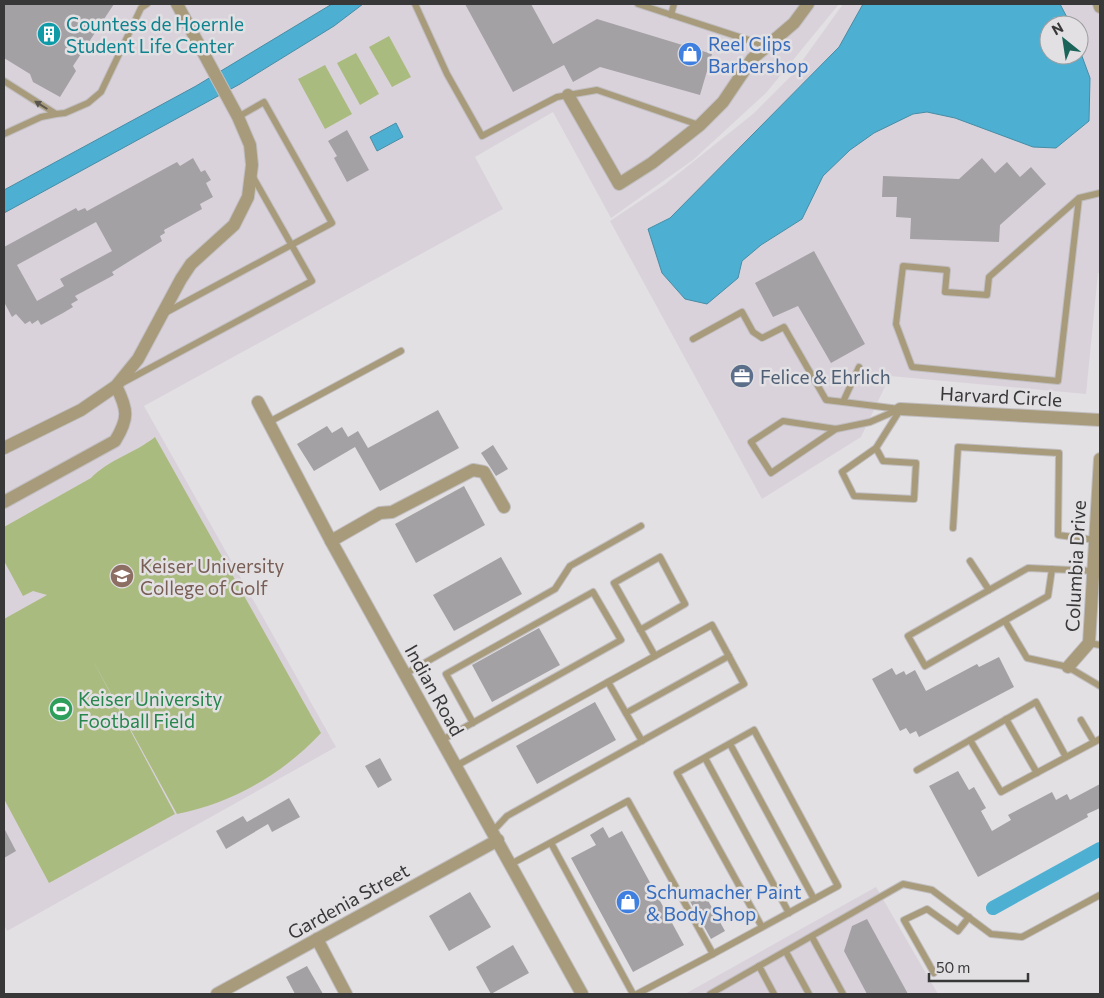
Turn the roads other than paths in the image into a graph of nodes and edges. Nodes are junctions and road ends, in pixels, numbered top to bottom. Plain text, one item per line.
1 (147, 4) edge
2 (177, 4) edge
3 (414, 4) edge
4 (638, 4) edge
5 (674, 4) edge
6 (807, 4) edge
7 (671, 15) junction
8 (768, 46) junction
9 (4, 81) edge
10 (568, 95) junction
11 (56, 114) junction
12 (238, 117) junction
13 (700, 125) junction
14 (4, 134) edge
15 (252, 176) junction
16 (1100, 193) edge
17 (1079, 198) junction
18 (292, 245) junction
19 (164, 314) junction
20 (693, 339) dead end
21 (401, 351) dead end
22 (860, 367) dead end
23 (116, 386) junction
24 (258, 402) dead end
25 (843, 402) junction
26 (900, 409) junction
27 (1100, 420) edge
28 (269, 422) junction
29 (836, 429) junction
30 (5, 448) edge
31 (876, 448) junction
32 (1100, 459) edge
33 (4, 502) edge
34 (504, 507) dead end
35 (641, 526) dead end
36 (953, 528) dead end
37 (331, 541) junction
38 (1097, 548) edge
39 (970, 561) dead end
40 (1052, 569) junction
41 (1094, 571) junction
42 (989, 590) junction
43 (1005, 621) junction
44 (640, 630) junction
45 (1095, 644) edge
46 (655, 656) junction
47 (729, 656) junction
48 (1068, 667) junction
49 (405, 674) junction
50 (608, 682) junction
51 (1100, 686) edge
52 (626, 713) junction
53 (1006, 719) junction
54 (1082, 720) dead end
55 (473, 723) junction
56 (442, 740) junction
57 (970, 740) junction
58 (1097, 741) edge
59 (642, 742) junction
60 (730, 744) junction
61 (1066, 757) junction
62 (705, 758) junction
63 (456, 766) junction
64 (917, 770) dead end
65 (1036, 773) junction
66 (495, 836) junction
67 (551, 843) junction
68 (511, 864) junction
69 (1100, 895) edge
70 (814, 899) junction
71 (789, 913) junction
72 (969, 917) junction
73 (762, 927) junction
74 (812, 937) junction
75 (317, 939) junction
76 (786, 952) junction
77 (714, 954) junction
78 (759, 966) junction
79 (934, 973) dead end
80 (217, 994) edge
81 (346, 994) edge
82 (582, 994) edge
83 (635, 994) edge
84 (710, 994) edge
85 (774, 994) edge
86 (809, 994) edge
87 (843, 994) edge

1 - 11 lane
2 - 12 street
3 - 10 lane
4 - 7 lane
5 - 7 lane
6 - 8 street
7 - 8 lane
8 - 13 street
11 -> 9 lane
10 - 13 lane
10 - 13 street
11 - 14 lane
12 - 15 street
12 - 18 lane
15 - 18 lane
15 - 19 street
16 - 17 lane
17 - 17 lane
18 - 19 lane
18 - 23 lane
19 - 23 street
20 - 25 lane
21 - 28 lane
22 - 25 lane
23 - 30 street
23 - 33 street
24 - 28 street, Indian Road
25 - 26 lane
26 - 27 street, Harvard Circle
26 - 29 lane
26 - 31 lane
28 - 37 street, Indian Road
29 - 29 lane
31 - 31 lane
32 - 38 street, Columbia Drive
34 - 37 street
35 - 49 lane
36 - 38 lane
37 - 49 street, Indian Road
38 - 41 street, Columbia Drive
39 - 42 lane
40 - 41 lane
40 - 42 lane
40 - 43 lane
41 - 45 street, Columbia Drive
42 - 43 lane
43 - 48 lane
44 - 44 lane
44 - 46 lane
45 - 48 street, Columbia Drive
46 - 47 lane
46 - 50 lane
47 - 52 lane
47 - 59 lane
48 - 51 lane
49 - 56 street, Indian Road
50 - 52 lane
50 - 63 lane
52 - 59 lane
53 - 57 lane
53 - 61 lane
53 - 65 lane
54 - 58 lane
55 - 55 lane
55 - 56 lane
56 - 63 street, Indian Road
57 - 64 lane
57 - 65 lane
58 - 61 lane
59 - 66 lane
60 - 62 lane
60 - 70 lane
60 - 70 lane
61 - 65 lane
62 - 71 lane
62 - 73 lane
63 - 66 street, Indian Road
66 - 68 street, Indian Road
66 - 75 street, Gardenia Street
67 - 68 lane
67 - 77 lane
67 - 83 lane
68 - 82 street, Indian Road
69 - 72 lane
70 - 71 lane
71 - 73 lane
72 - 74 lane
72 - 79 lane
73 - 77 lane
74 - 76 lane
74 - 87 lane
75 - 80 street, Gardenia Street
75 - 81 street
76 - 78 lane
76 - 86 lane
77 - 83 lane
78 - 84 lane
78 - 85 lane

